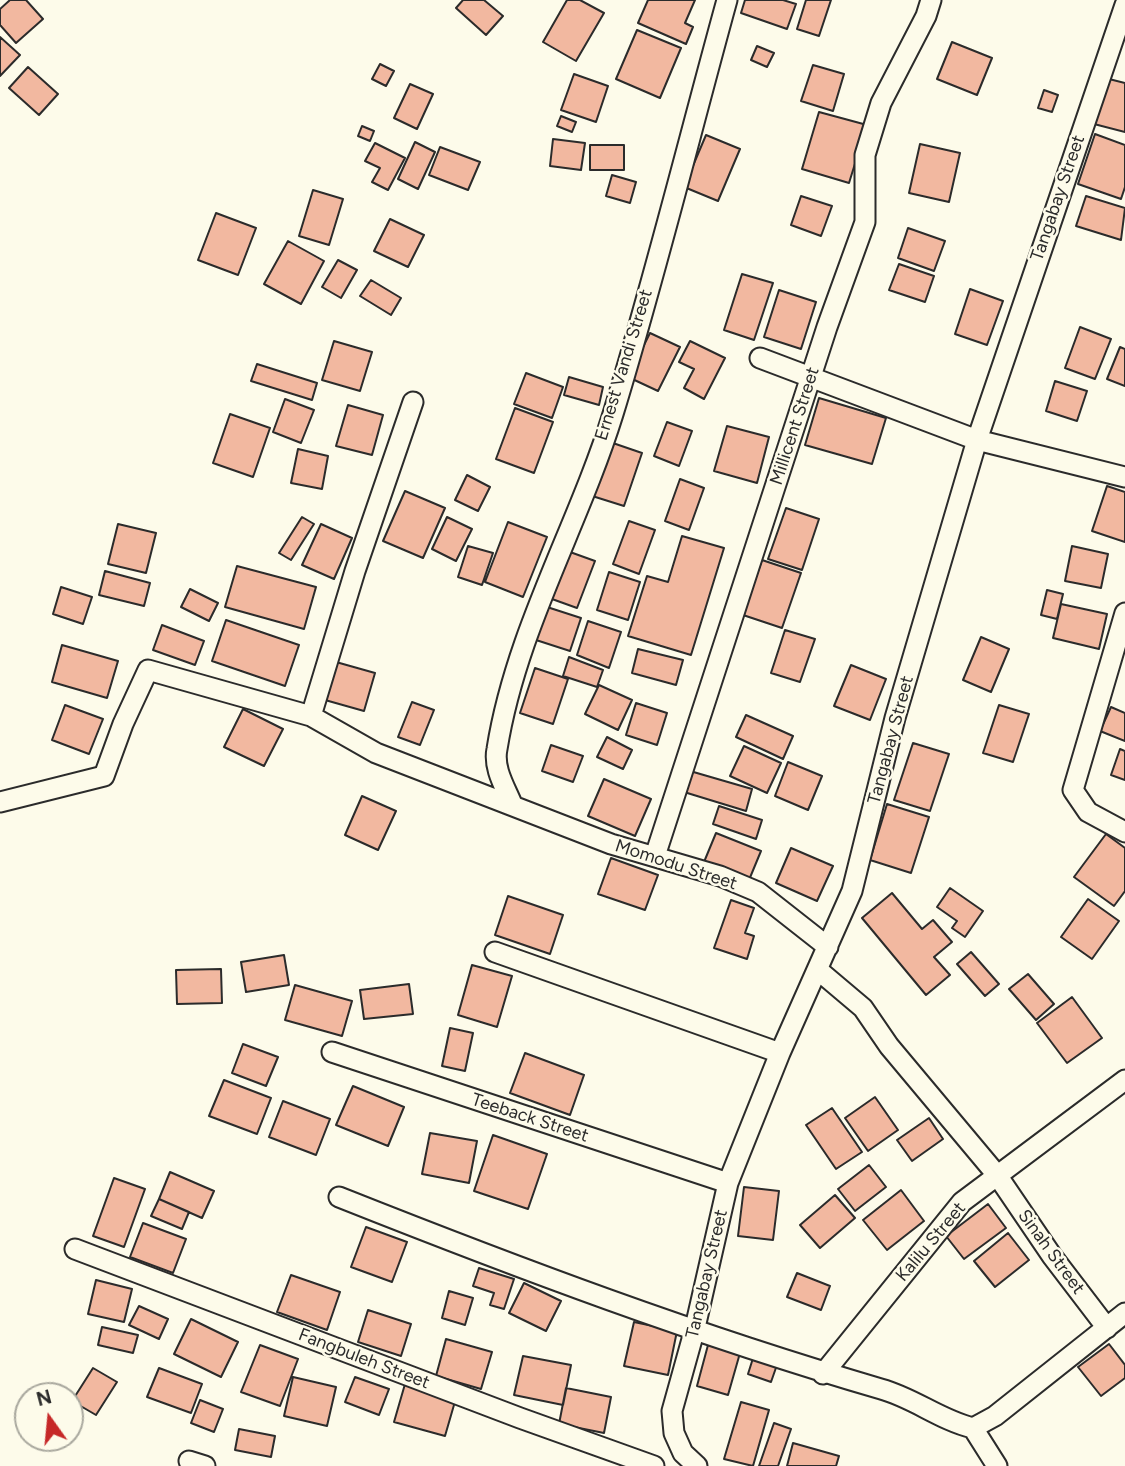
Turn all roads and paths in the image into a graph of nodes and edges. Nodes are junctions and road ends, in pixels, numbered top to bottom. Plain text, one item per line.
1 (727, 0) edge
2 (931, 0) edge
3 (1125, 5) edge
4 (760, 358) dead end
5 (812, 377) junction
6 (413, 402) dead end
7 (977, 440) junction
8 (1125, 477) edge
9 (1125, 612) edge
10 (1122, 636) edge
11 (311, 716) junction
12 (0, 802) edge
13 (512, 804) junction
14 (1125, 832) edge
15 (655, 856) junction
16 (828, 947) junction
17 (495, 952) dead end
18 (818, 970) junction
19 (332, 1052) dead end
20 (780, 1054) junction
21 (1125, 1080) edge
22 (998, 1175) junction
23 (728, 1183) junction
24 (339, 1197) dead end
25 (75, 1250) dead end
26 (1125, 1313) edge
27 (1107, 1328) junction
28 (694, 1332) junction
29 (823, 1374) junction
30 (973, 1428) junction
31 (654, 1466) edge
32 (697, 1466) edge
33 (997, 1466) edge

1 - 13 street, Ernest Vandi Street
2 - 5 street, Millicent Street
3 - 7 street, Tangabay Street
4 - 5 street
5 - 7 street
5 - 15 street, Millicent Street
6 - 11 street
7 - 8 street
7 - 16 street, Tangabay Street
9 - 10 street
10 - 14 street
11 - 12 street, Momodu Street
11 - 13 street, Momodu Street
13 - 15 street, Momodu Street
15 - 16 street, Momodu Street
16 - 18 street, Tangabay Street
17 - 20 street
18 - 20 street, Tangabay Street
18 - 22 street, Sinah Street
19 - 23 street, Teeback Street
20 - 23 street, Tangabay Street
21 - 22 street, Kalilu Street
22 - 27 street, Sinah Street
22 - 29 street, Kalilu Street
23 - 28 street, Tangabay Street
24 - 28 street
25 - 31 street, Fangbuleh Street
26 - 27 street
27 - 30 street
28 - 29 street
28 - 32 street, Tangabay Street
29 - 30 street
30 - 33 street

